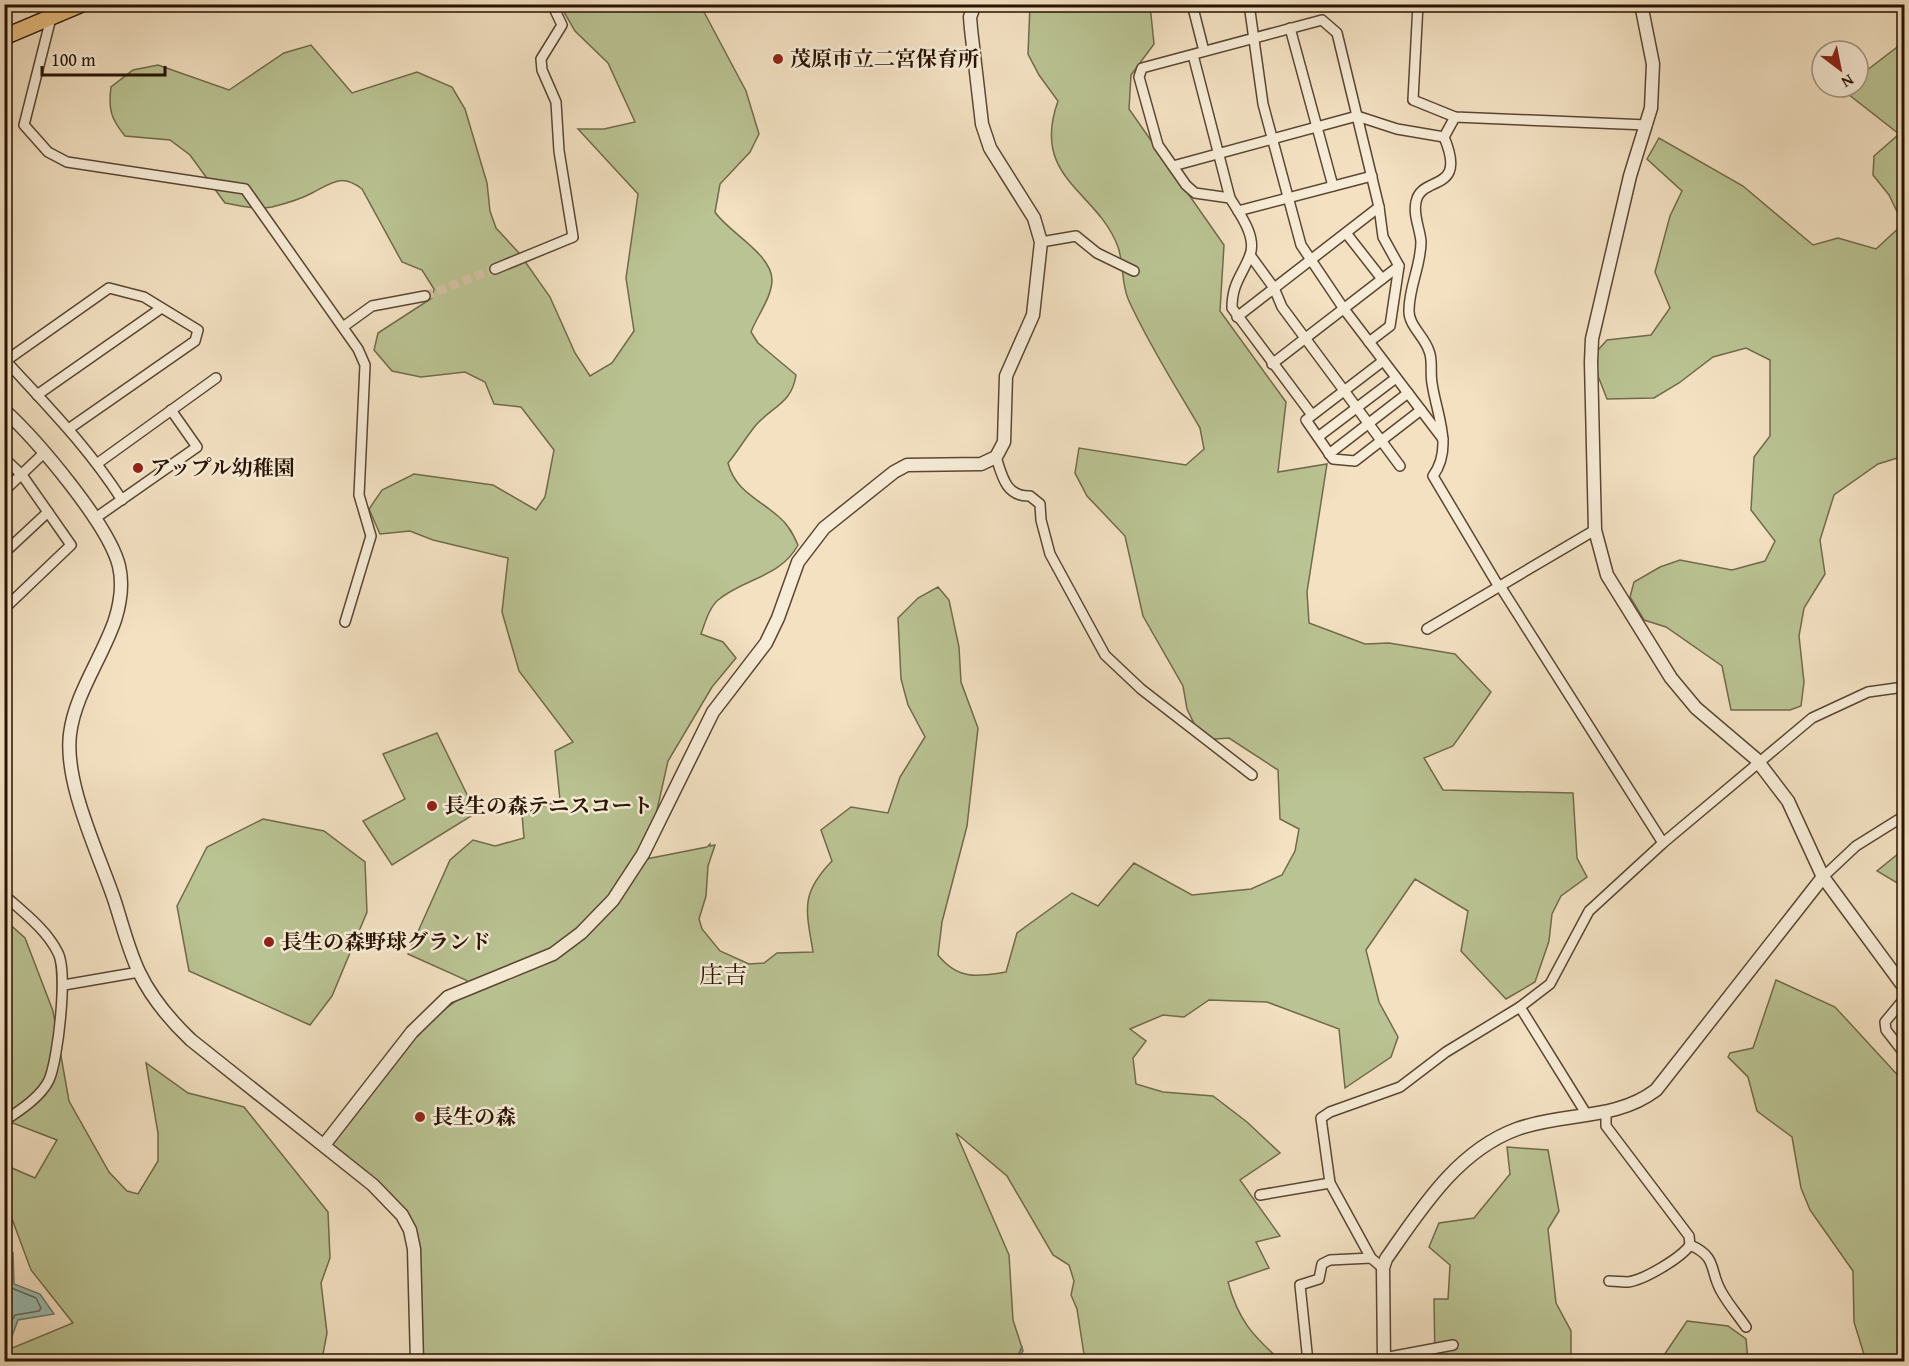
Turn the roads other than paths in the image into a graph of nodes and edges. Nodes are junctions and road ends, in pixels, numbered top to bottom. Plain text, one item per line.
1 (82, 4) edge
2 (552, 4) edge
3 (975, 4) edge
4 (1192, 4) edge
5 (1249, 4) edge
6 (1418, 4) edge
7 (1641, 4) edge
8 (51, 18) junction
9 (1290, 28) junction
10 (4, 37) edge
11 (1253, 38) junction
12 (1204, 51) junction
13 (1193, 54) junction
14 (1357, 116) junction
15 (1455, 117) junction
16 (1647, 125) junction
17 (1317, 126) junction
18 (1444, 137) junction
19 (1272, 139) junction
20 (1219, 153) junction
21 (1173, 166) junction
22 (1372, 176) junction
23 (1334, 186) junction
24 (1230, 198) junction
25 (1288, 198) junction
26 (1379, 207) junction
27 (1238, 211) junction
28 (1346, 233) junction
29 (1041, 242) junction
30 (1250, 255) junction
31 (1309, 260) junction
32 (1399, 266) junction
33 (495, 269) tunnel mouth
34 (1134, 272) dead end
35 (1382, 279) junction
36 (1274, 288) junction
37 (425, 296) tunnel mouth
38 (160, 309) junction
39 (1344, 309) junction
40 (1237, 317) junction
41 (343, 327) junction
42 (1305, 339) junction
43 (1369, 342) junction
44 (1383, 361) junction
45 (5, 362) edge
46 (1272, 364) junction
47 (216, 378) dead end
48 (1396, 378) junction
49 (1344, 391) junction
50 (1408, 393) junction
51 (37, 395) junction
52 (1357, 409) junction
53 (4, 410) edge
54 (171, 410) junction
55 (1420, 410) junction
56 (1312, 415) junction
57 (1369, 424) junction
58 (69, 428) junction
59 (1318, 437) junction
60 (1443, 439) junction
61 (1381, 440) junction
62 (45, 452) junction
63 (1329, 454) junction
64 (996, 457) junction
65 (4, 458) edge
66 (98, 463) junction
67 (1400, 466) dead end
68 (22, 475) junction
69 (4, 492) edge
70 (122, 500) junction
71 (48, 512) junction
72 (94, 519) junction
73 (1594, 530) junction
74 (4, 553) edge
75 (1500, 587) junction
76 (4, 609) edge
77 (345, 622) dead end
78 (1427, 629) dead end
79 (1905, 687) edge
80 (1759, 763) junction
81 (1252, 775) dead end
82 (1905, 816) edge
83 (1663, 843) junction
84 (1823, 877) junction
85 (4, 895) edge
86 (139, 972) junction
87 (64, 985) junction
88 (1905, 987) edge
89 (1905, 999) edge
90 (1520, 1007) junction
91 (1905, 1053) edge
92 (1606, 1114) junction
93 (1587, 1115) junction
94 (4, 1121) edge
95 (324, 1145) junction
96 (1330, 1183) junction
97 (1260, 1195) dead end
98 (1690, 1245) junction
99 (1371, 1258) junction
100 (1383, 1268) junction
101 (1609, 1281) dead end
102 (1746, 1327) dead end
103 (1453, 1345) dead end
104 (1384, 1360) edge
105 (417, 1362) edge
106 (1308, 1362) edge

1 - 8 main road
2 - 33 street
3 - 29 street
4 - 12 street
5 - 11 street
6 - 15 street
7 - 16 street
8 - 10 main road
8 - 41 street
9 - 11 street
9 - 14 street
9 - 17 street
11 - 12 street
11 - 19 street
12 - 13 street
13 - 20 street
13 - 21 street
14 - 17 street
14 - 18 street
14 - 22 street
15 - 16 street
15 - 18 street
16 - 73 street
17 - 19 street
17 - 23 street
18 - 60 street
19 - 20 street
19 - 25 street
20 - 21 street
20 - 24 street
21 - 24 street
22 - 23 street
22 - 26 street
23 - 25 street
24 - 27 street
25 - 27 street
25 - 31 street
26 - 28 street
26 - 32 street
27 - 30 street
28 - 31 street
28 - 35 street
29 - 34 street
29 - 64 street
30 - 36 street
30 - 40 street
31 - 36 street
31 - 39 street
32 - 35 street
32 - 43 street
35 - 39 street
36 - 40 street
36 - 42 street
37 - 41 street
38 - 45 street
38 - 51 street
38 - 58 street
39 - 42 street
39 - 43 street
40 - 46 street
41 - 77 street
42 - 46 street
42 - 49 street
43 - 44 street
44 - 48 street
44 - 49 street
45 - 51 street
46 - 56 street
47 - 54 street
48 - 50 street
48 - 52 street
49 - 52 street
49 - 56 street
50 - 55 street
50 - 57 street
51 - 58 street
52 - 57 street
52 - 59 street
53 - 62 street
54 - 66 street
54 - 70 street
55 - 60 street
55 - 61 street
56 - 59 street
57 - 61 street
57 - 63 street
58 - 66 street
59 - 63 street
60 - 75 street
61 - 63 street
61 - 67 street
62 - 68 street
62 - 72 street
64 - 81 street
64 - 95 street
65 - 68 street
66 - 70 street
68 - 69 street
68 - 71 street
70 - 72 street
71 - 74 street
71 - 76 street
72 - 86 street
73 - 75 street
73 - 80 street
75 - 78 street
75 - 83 street
79 - 80 street
80 - 83 street
80 - 84 street
82 - 84 street
83 - 90 street
84 - 88 street
84 - 92 street
85 - 87 street
86 - 87 street
86 - 95 street
87 - 94 street
89 - 91 street
90 - 93 street
90 - 96 street
92 - 93 street
92 - 98 street
93 - 100 street
95 - 105 street
96 - 97 street
96 - 99 street
98 - 101 street
98 - 102 street
99 - 100 street
99 - 106 street
100 - 104 street
103 - 104 street

